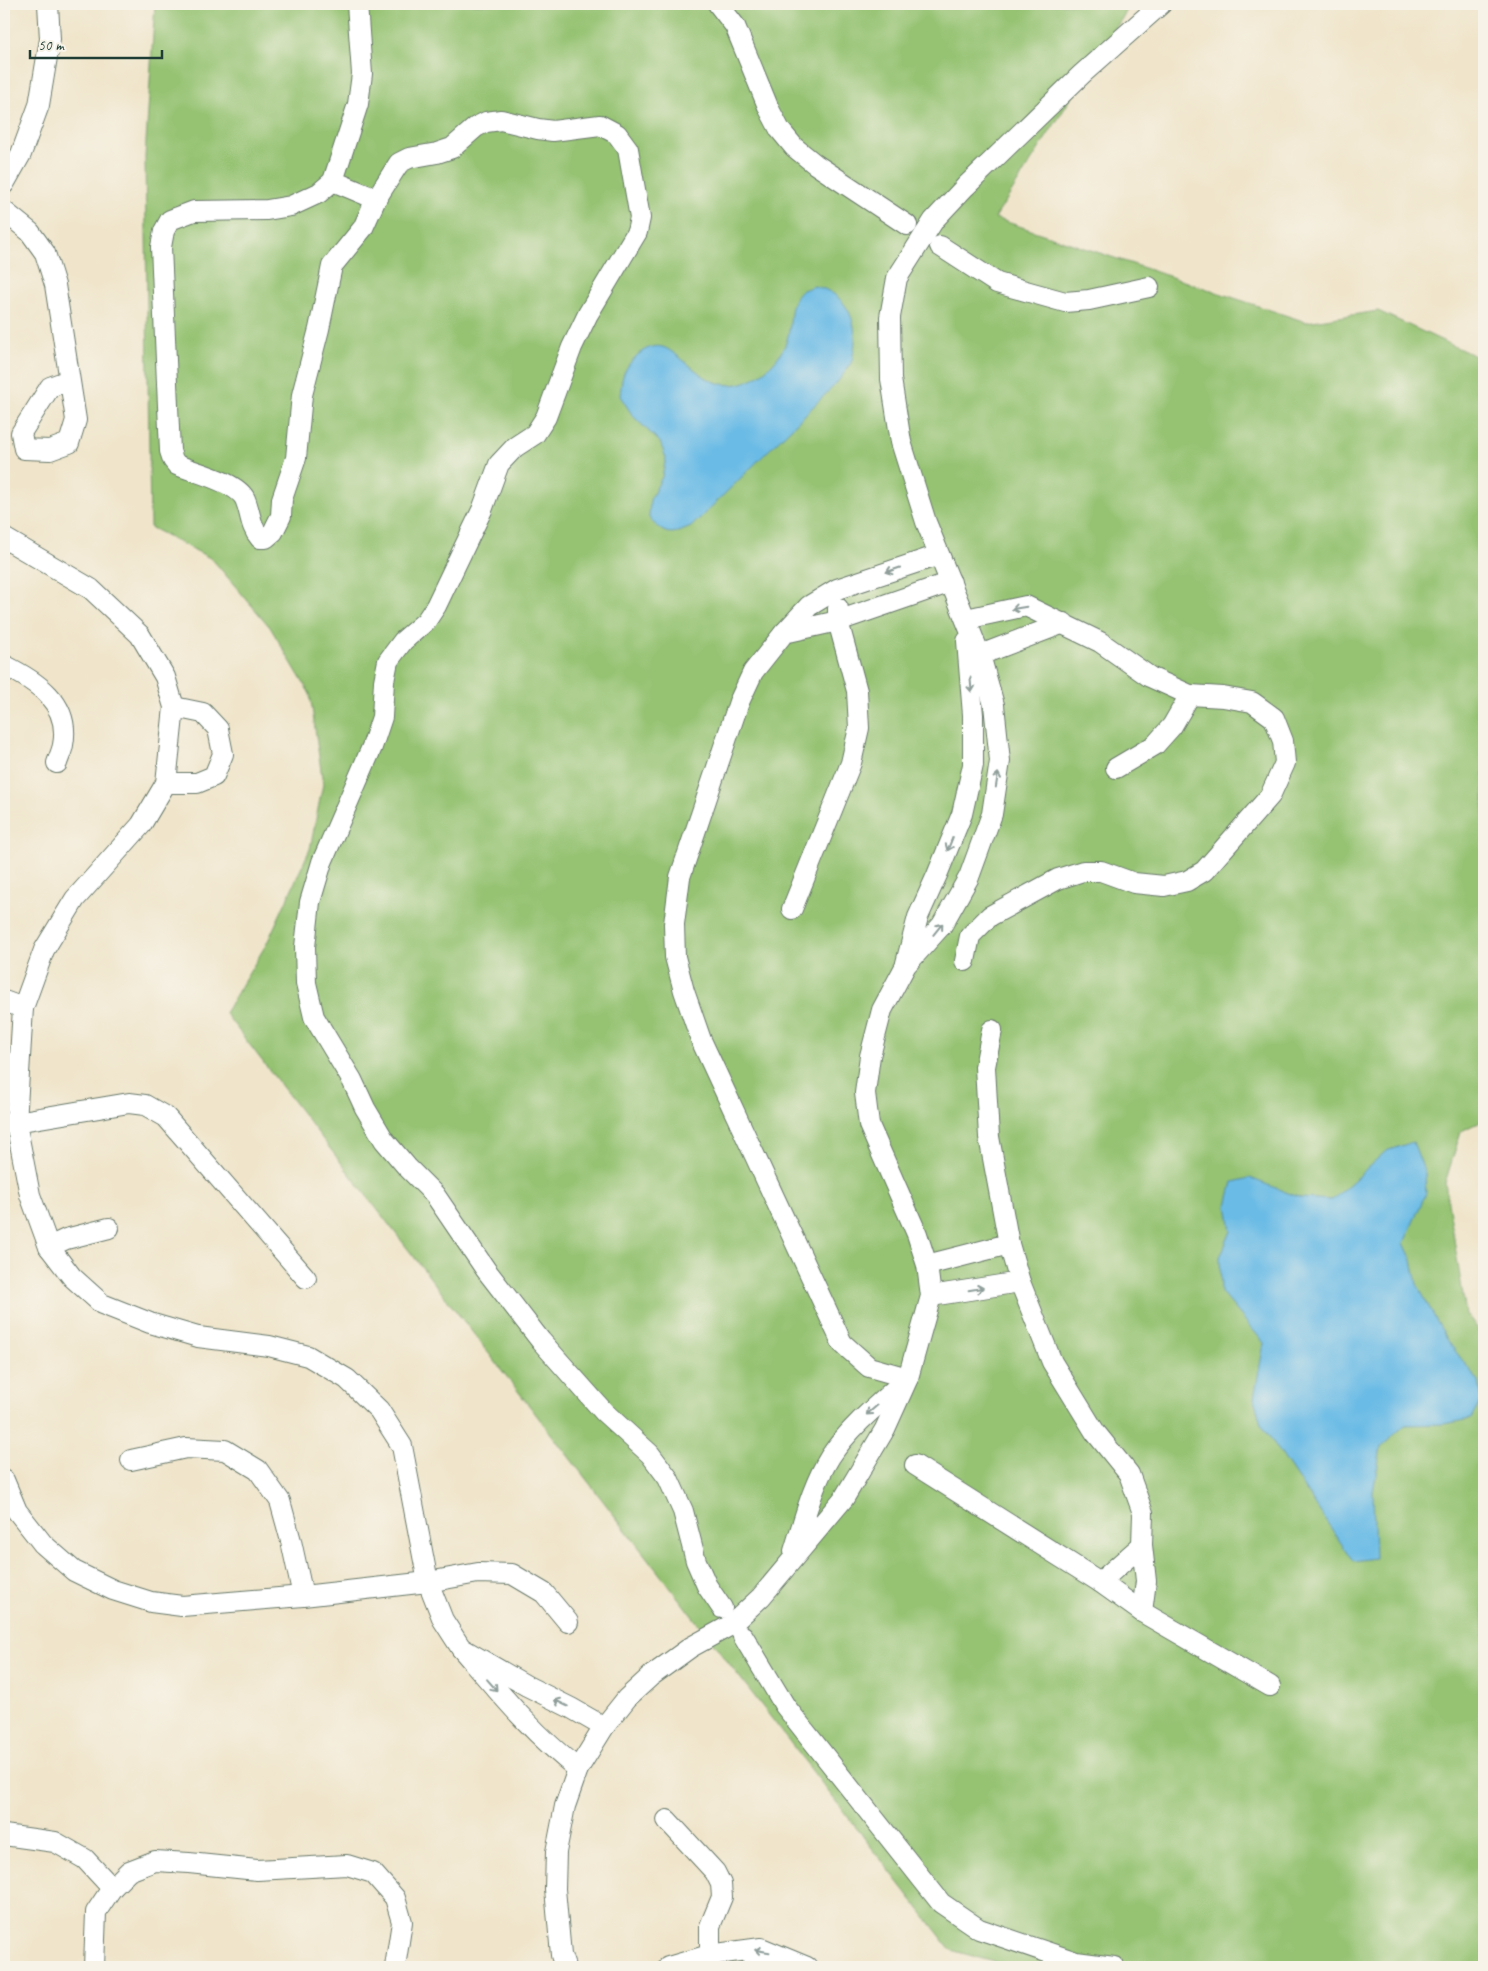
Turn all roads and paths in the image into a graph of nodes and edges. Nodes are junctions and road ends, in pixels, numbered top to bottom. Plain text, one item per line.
1 (48, 4) edge
2 (357, 4) edge
3 (718, 4) edge
4 (1161, 4) edge
5 (333, 181) junction
6 (4, 184) edge
7 (376, 199) junction
8 (4, 211) edge
9 (907, 225) dead end
10 (940, 246) dead end
11 (1150, 287) dead end
12 (69, 380) dead end
13 (4, 538) edge
14 (939, 554) junction
15 (951, 582) junction
16 (837, 589) junction
17 (966, 619) junction
18 (838, 621) junction
19 (1064, 623) junction
20 (784, 633) junction
21 (980, 655) junction
22 (4, 665) edge
23 (1190, 695) junction
24 (174, 707) junction
25 (57, 763) dead end
26 (1116, 768) dead end
27 (166, 783) junction
28 (792, 909) dead end
29 (965, 961) dead end
30 (906, 966) junction
31 (4, 1001) edge
32 (23, 1008) junction
33 (992, 1030) dead end
34 (10, 1124) edge
35 (109, 1228) dead end
36 (1009, 1244) junction
37 (49, 1248) junction
38 (927, 1265) junction
39 (306, 1278) dead end
40 (1020, 1282) junction
41 (932, 1296) junction
42 (908, 1378) junction
43 (131, 1460) dead end
44 (915, 1465) dead end
45 (4, 1480) edge
46 (1142, 1544) junction
47 (791, 1563) junction
48 (428, 1582) junction
49 (1100, 1582) junction
50 (303, 1596) junction
51 (722, 1608) dead end
52 (1142, 1612) junction
53 (568, 1622) dead end
54 (743, 1636) dead end
55 (461, 1648) junction
56 (527, 1686) junction
57 (1270, 1686) dead end
58 (511, 1707) junction
59 (604, 1727) junction
60 (578, 1769) junction
61 (668, 1820) dead end
62 (4, 1835) edge
63 (112, 1888) junction
64 (709, 1961) edge
65 (94, 1967) edge
66 (395, 1967) edge
67 (565, 1967) edge
68 (668, 1967) edge
69 (751, 1967) edge
70 (778, 1967) edge
71 (807, 1967) edge
72 (1114, 1967) edge

1 - 6 street
2 - 5 street
3 - 9 street
4 - 14 street
5 - 7 street
5 - 7 street
7 - 51 street
8 - 12 street
10 - 11 street
13 - 24 street
14 - 15 street
14 -> 16 street
15 - 17 street
15 - 18 street
16 - 18 street
16 - 20 street
19 -> 17 street
17 - 21 street
17 -> 30 street
18 - 20 street
18 - 28 street
19 - 21 street
19 - 23 street
20 - 42 street
30 -> 21 street
22 - 25 street
23 - 26 street
23 - 29 street
24 - 27 street
24 - 27 street
27 - 32 street
30 - 38 street
31 - 32 street
32 - 34 street
33 - 36 street
34 - 37 street
34 - 39 street
35 - 37 street
36 - 38 street
36 - 40 street
37 - 48 street
38 - 41 street
41 -> 40 street
40 - 46 street
41 - 42 street
42 - 47 street
42 -> 47 street
43 - 50 street
44 - 49 street
45 - 50 street
46 - 49 street
46 - 52 street
47 - 59 street
48 - 50 street
48 - 53 street
48 - 55 street
49 - 52 street
52 - 57 street
54 - 72 street
55 - 56 street
55 -> 58 street
56 - 58 street
59 -> 56 street
58 - 60 street
59 - 60 street
60 - 67 street
61 - 64 street
62 - 63 street
63 - 65 street
63 - 66 street
64 - 68 street
71 -> 64 street
69 - 70 street

